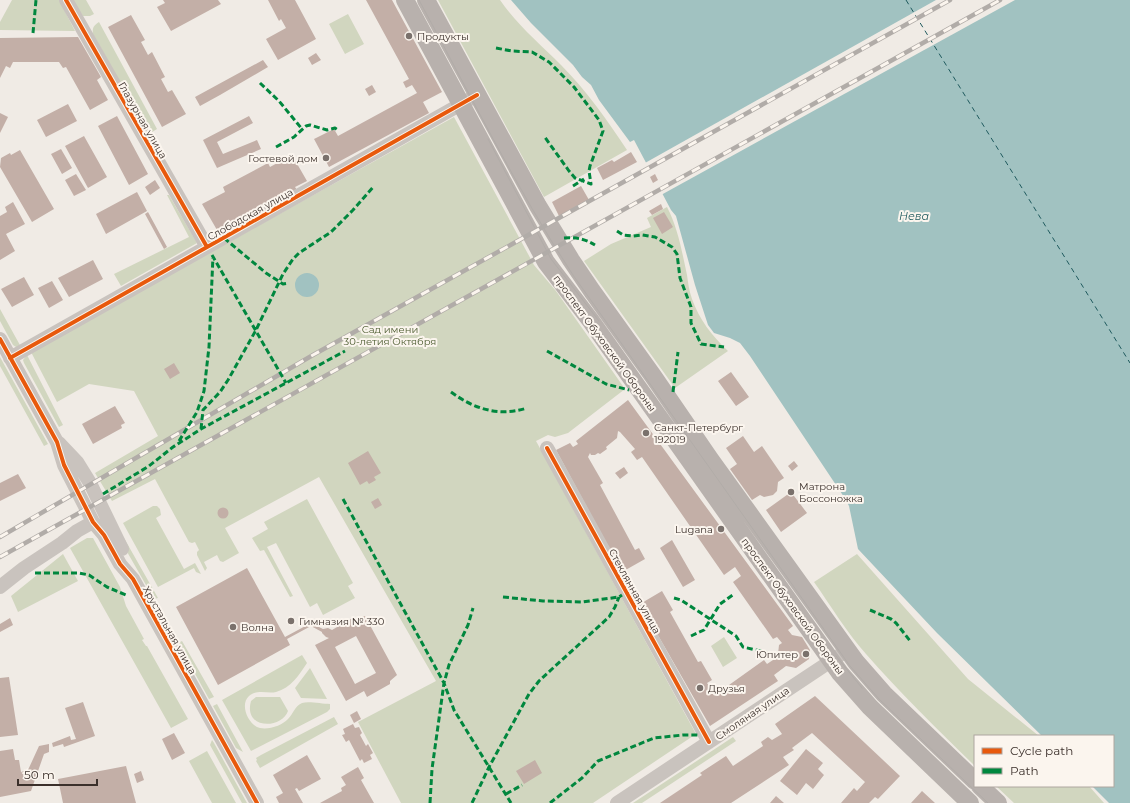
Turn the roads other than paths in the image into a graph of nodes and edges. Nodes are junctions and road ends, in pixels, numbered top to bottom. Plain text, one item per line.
1 (66, 0) edge
2 (405, 0) edge
3 (426, 0) edge
4 (478, 95) junction
5 (461, 104) junction
6 (207, 247) junction
7 (0, 339) edge
8 (10, 358) junction
9 (57, 442) junction
10 (547, 448) dead end
11 (93, 522) junction
12 (133, 579) junction
13 (0, 587) edge
14 (847, 650) junction
15 (831, 661) junction
16 (709, 742) junction
17 (974, 780) edge
18 (981, 787) edge
19 (257, 803) edge
20 (617, 803) edge
21 (970, 803) edge
22 (998, 803) edge

1 - 6 street, Глазурная улица
2 - 5 main road, проспект Обуховской Обороны
3 - 4 main road, проспект Обуховской Обороны
4 - 5 street, Слободская улица
4 - 14 main road, проспект Обуховской Обороны
5 - 6 street, Слободская улица
5 - 15 main road, проспект Обуховской Обороны
6 - 8 street, Слободская улица
7 - 8 street, Хрустальная улица
8 - 9 street, Хрустальная улица
9 - 11 street, Хрустальная улица
9 - 12 street, Хрустальная улица
10 - 16 street, Стеклянная улица
11 - 12 street, Хрустальная улица
11 - 13 street
12 - 19 street, Хрустальная улица
14 - 15 street, Смоляная улица
14 - 17 main road, проспект Обуховской Обороны
15 - 16 street, Смоляная улица
15 - 21 main road, проспект Обуховской Обороны
16 - 20 street, Смоляная улица
18 - 22 main road

